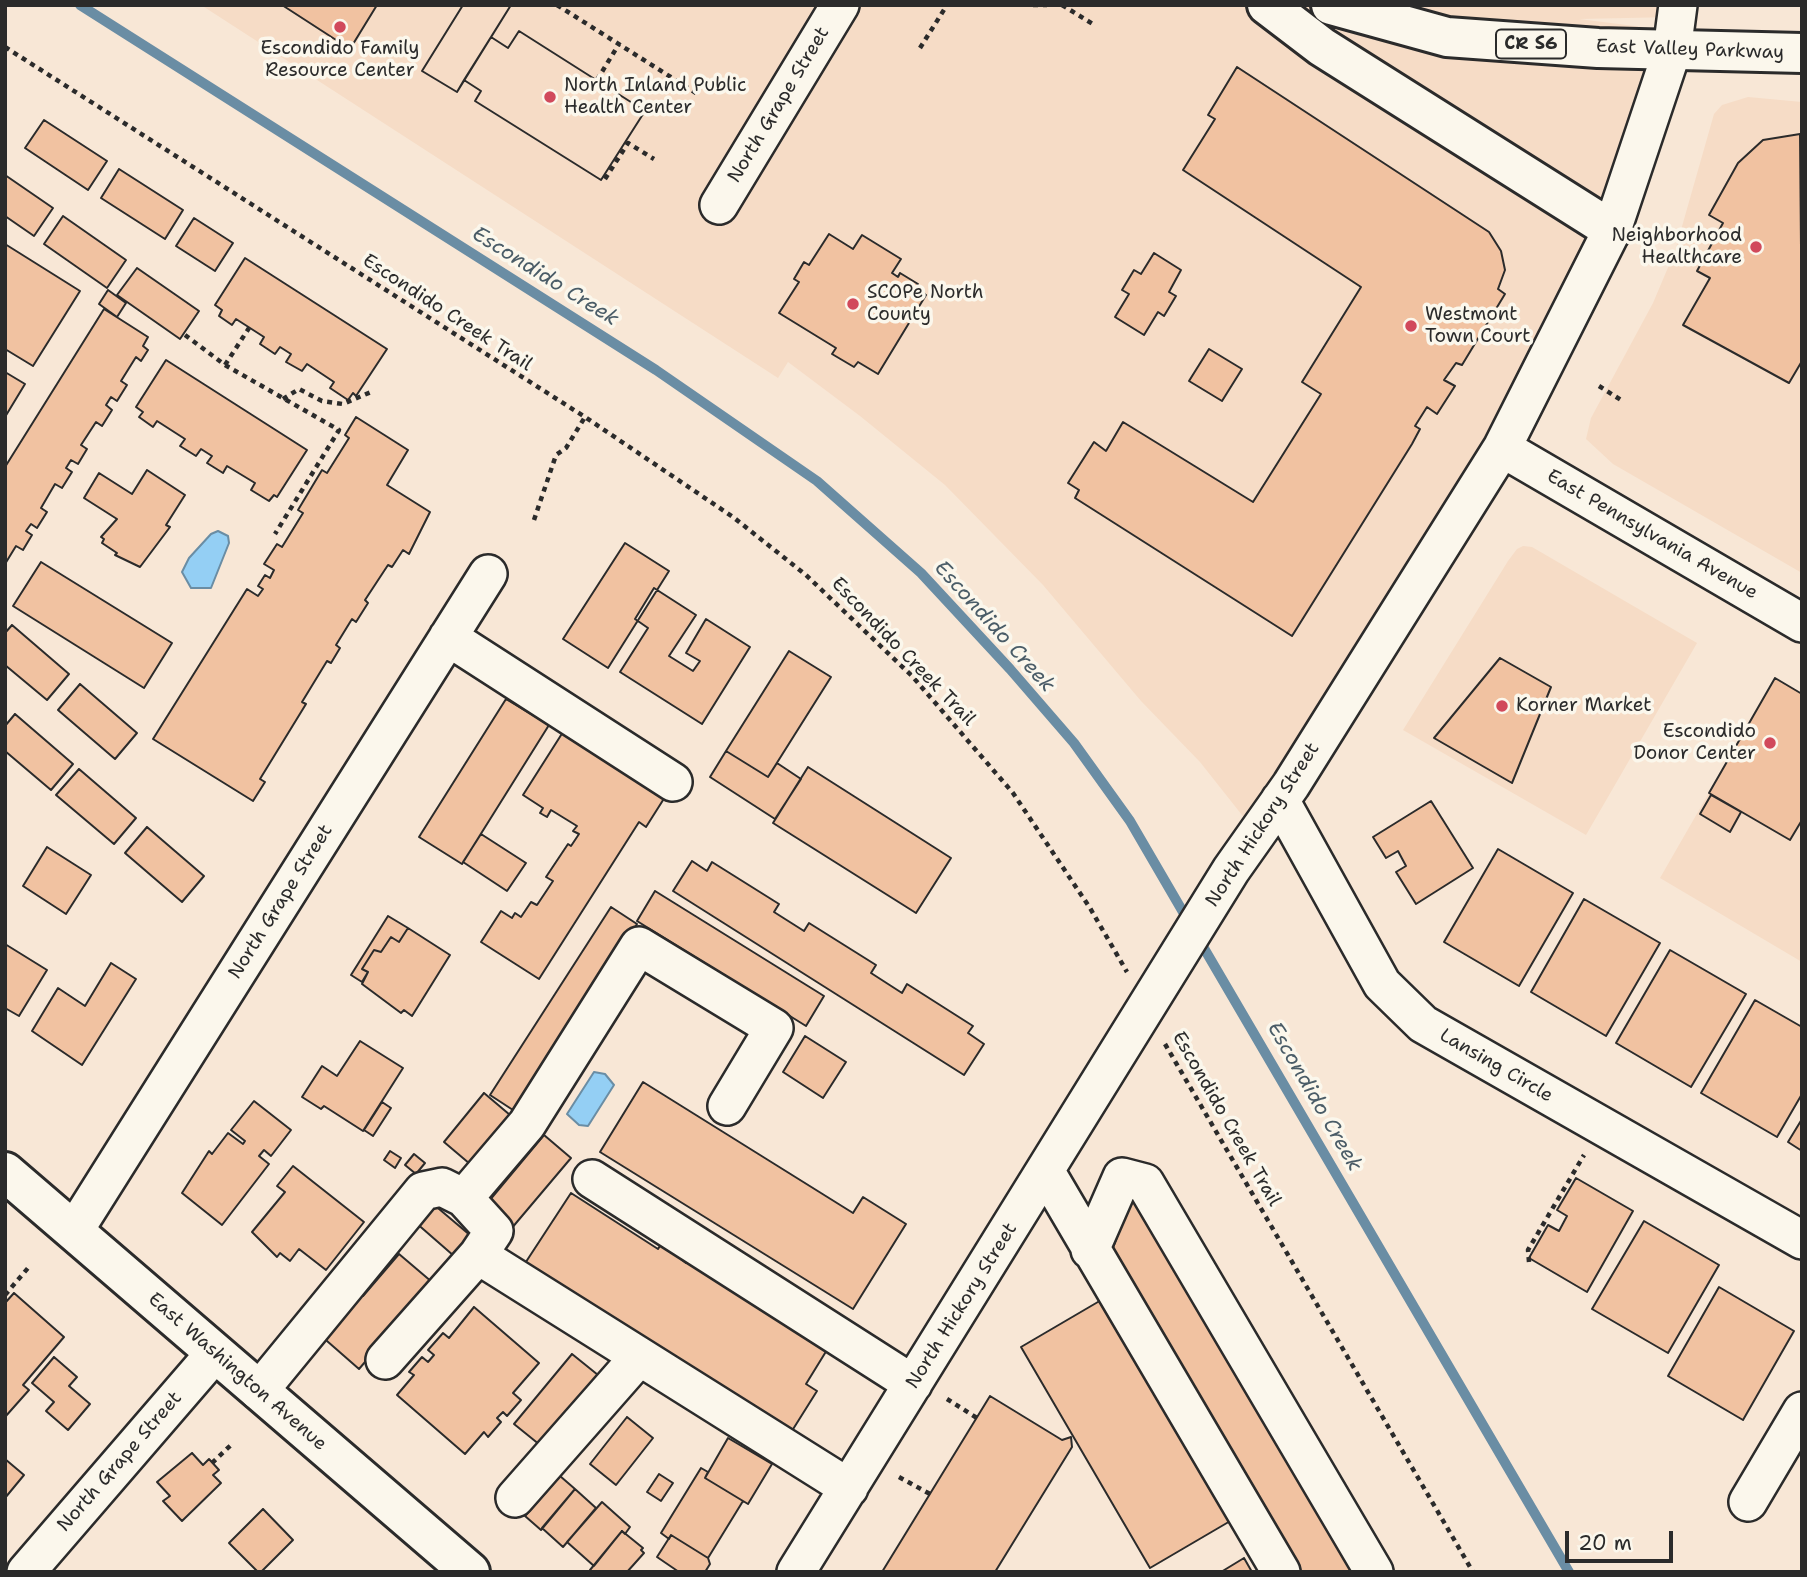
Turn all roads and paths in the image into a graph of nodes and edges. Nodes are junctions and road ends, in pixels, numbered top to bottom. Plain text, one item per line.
1 (557, 5) edge
2 (840, 5) edge
3 (947, 5) edge
4 (1033, 5) edge
5 (1047, 5) edge
6 (1062, 5) edge
7 (1267, 5) edge
8 (1331, 5) edge
9 (1678, 5) edge
10 (1096, 26) dead end
11 (619, 44) junction
12 (5, 47) edge
13 (920, 48) dead end
14 (1672, 51) junction
15 (1802, 53) edge
16 (597, 80) dead end
17 (696, 93) dead end
18 (654, 159) dead end
19 (605, 179) dead end
20 (719, 205) dead end
21 (1612, 230) junction
22 (249, 328) dead end
23 (185, 335) dead end
24 (225, 365) junction
25 (1599, 386) dead end
26 (371, 392) dead end
27 (283, 399) junction
28 (1621, 400) dead end
29 (585, 417) junction
30 (1502, 448) junction
31 (534, 520) dead end
32 (275, 534) dead end
33 (488, 574) dead end
34 (1802, 623) edge
35 (448, 637) junction
36 (673, 782) dead end
37 (1280, 800) junction
38 (1151, 1003) junction
39 (727, 1106) dead end
40 (1584, 1154) dead end
41 (1046, 1171) junction
42 (5, 1172) edge
43 (592, 1179) dead end
44 (464, 1198) junction
45 (74, 1231) junction
46 (1802, 1240) edge
47 (1090, 1250) junction
48 (478, 1255) junction
49 (1529, 1262) dead end
50 (28, 1268) dead end
51 (5, 1295) edge
52 (215, 1353) junction
53 (639, 1357) junction
54 (385, 1360) dead end
55 (914, 1384) junction
56 (259, 1391) junction
57 (947, 1399) dead end
58 (1802, 1411) edge
59 (976, 1418) dead end
60 (232, 1444) dead end
61 (212, 1463) dead end
62 (899, 1477) dead end
63 (849, 1488) junction
64 (930, 1494) dead end
65 (515, 1498) dead end
66 (1748, 1502) dead end
67 (26, 1572) edge
68 (470, 1572) edge
69 (796, 1572) edge
70 (1281, 1572) edge
71 (1374, 1572) edge
72 (1473, 1572) edge

1 - 11 path
2 - 20 street, North Grape Street
3 - 13 path
4 - 5 path
6 - 10 path
7 - 21 main road
8 - 14 main road, East Valley Parkway / CR S6
9 - 14 street, North Hickory Street
11 - 16 path
11 - 17 path
12 - 29 path, Escondido Creek Trail
14 - 15 main road, East Valley Parkway / CR S6
14 - 21 street, North Hickory Street
18 - 19 path
21 - 30 street, North Hickory Street
22 - 24 path
23 - 24 path
24 - 27 path
25 - 28 path
26 - 27 path
27 - 32 path
29 - 31 path
29 - 38 path, Escondido Creek Trail
30 - 34 street, East Pennsylvania Avenue
30 - 37 street, North Hickory Street
33 - 35 street, North Grape Street
35 - 36 street
35 - 45 street, North Grape Street
37 - 38 street, North Hickory Street
37 - 46 street, Lansing Circle
38 - 41 street, North Hickory Street
38 - 72 path, Escondido Creek Trail
39 - 44 street
40 - 49 path
41 - 47 street
41 - 55 street, North Hickory Street
42 - 45 main road, East Washington Avenue
43 - 55 street
44 - 48 street
44 - 56 street
45 - 52 main road, East Washington Avenue
47 - 70 street
47 - 71 street
48 - 53 street
48 - 54 street
50 - 51 path
52 - 56 main road, East Washington Avenue
52 - 67 street, North Grape Street
53 - 63 street
53 - 65 street
55 - 63 street, North Hickory Street
56 - 68 main road, East Washington Avenue
57 - 59 path
58 - 66 street
60 - 61 path
62 - 64 path
63 - 69 street, North Hickory Street

